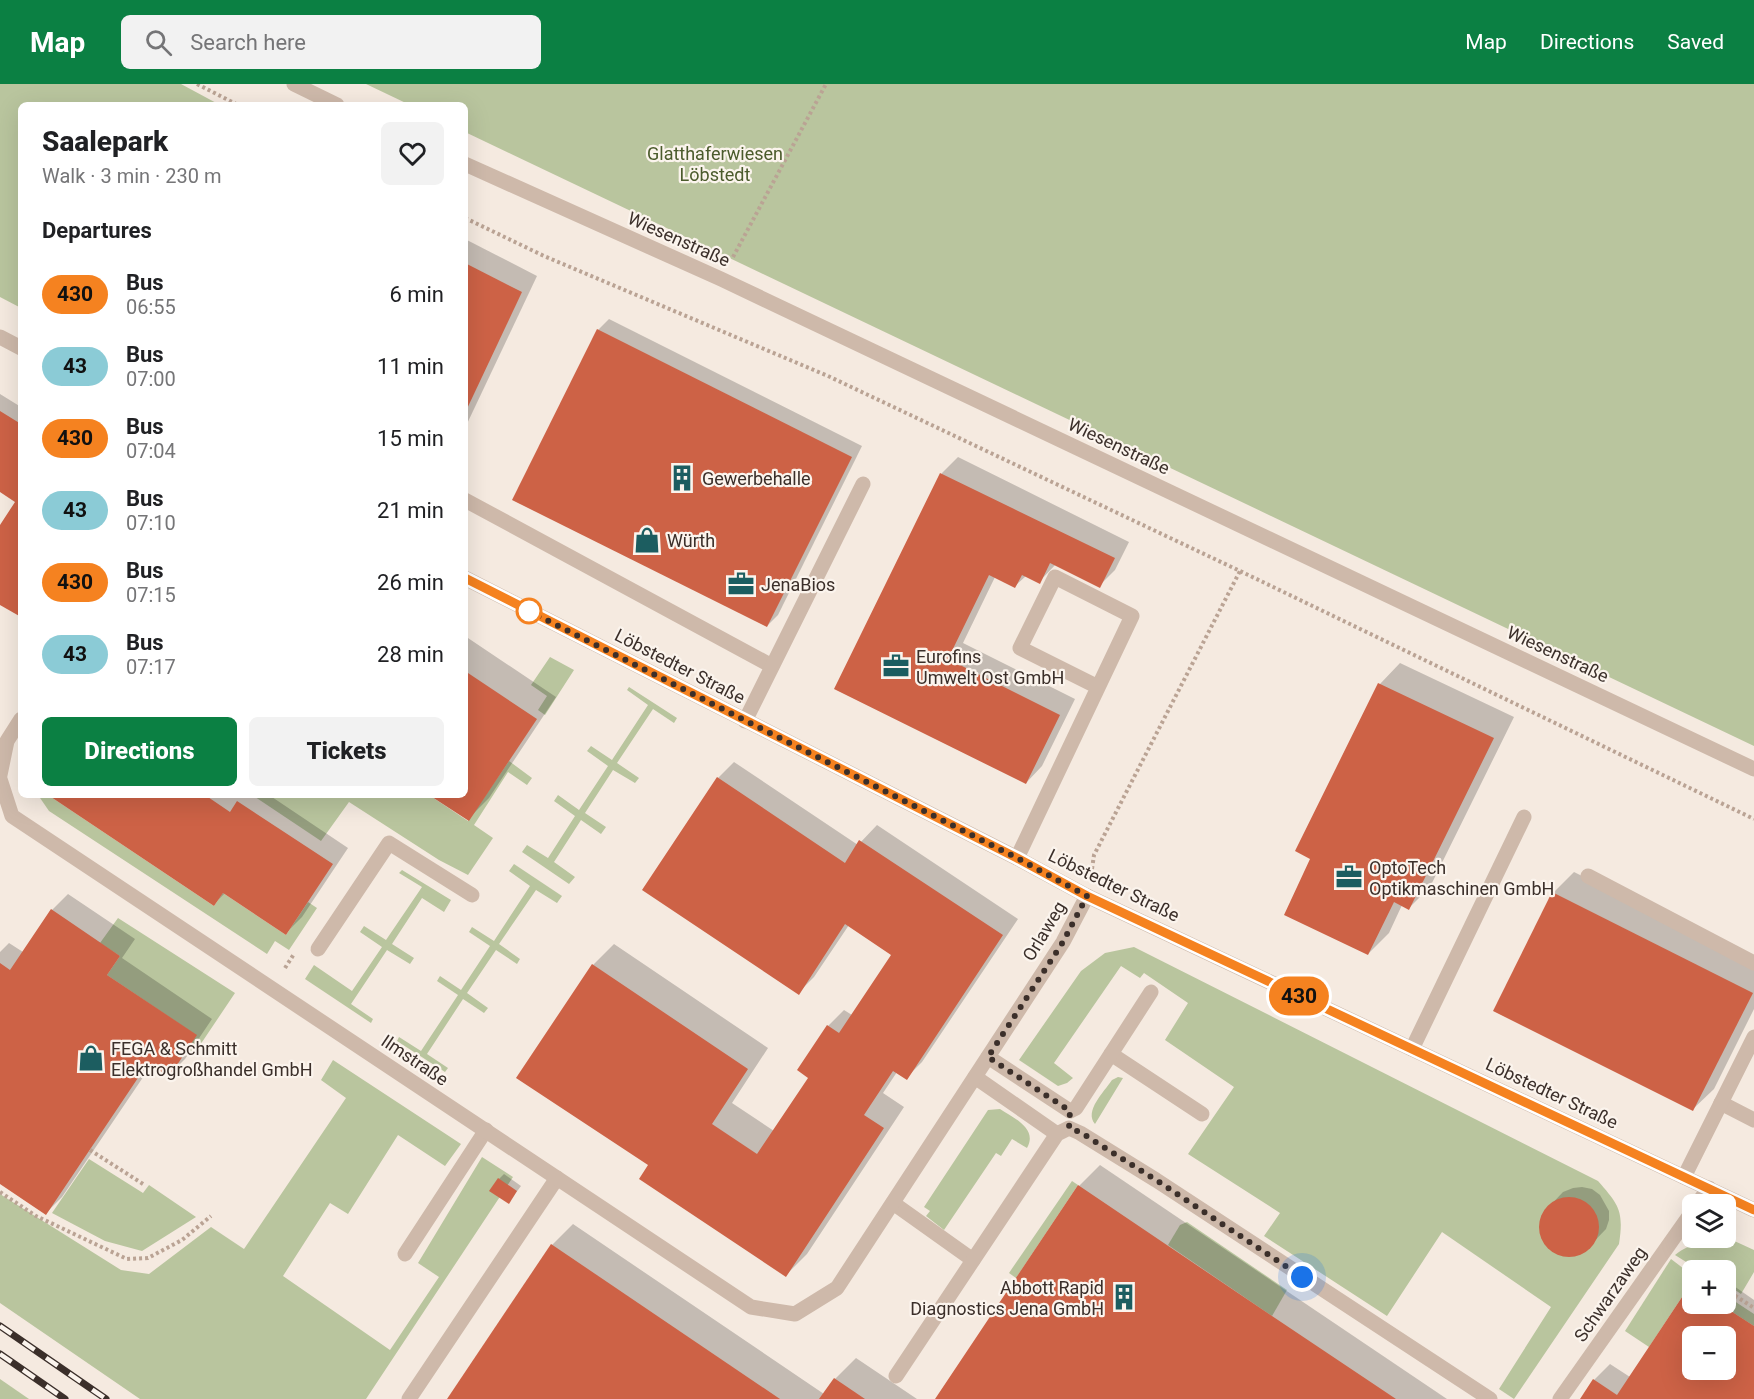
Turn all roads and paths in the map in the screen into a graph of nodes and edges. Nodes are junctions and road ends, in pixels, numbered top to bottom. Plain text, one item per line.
1 (197, 84) edge
2 (294, 84) edge
3 (826, 84) edge
4 (232, 102) edge
5 (331, 102) edge
6 (468, 165) edge
7 (468, 219) edge
8 (722, 279) junction
9 (0, 337) edge
10 (18, 346) edge
11 (863, 484) dead end
12 (468, 502) edge
13 (1240, 571) junction
14 (468, 580) edge
15 (772, 666) junction
16 (1098, 687) junction
17 (745, 721) junction
18 (18, 724) edge
19 (1754, 769) edge
20 (0, 777) edge
21 (1524, 817) dead end
22 (6, 818) edge
23 (1754, 819) edge
24 (1017, 858) junction
25 (1588, 876) dead end
26 (472, 895) dead end
27 (1087, 896) junction
28 (318, 949) joint
29 (1754, 963) edge
30 (272, 989) junction
31 (1151, 992) dead end
32 (1754, 1037) edge
33 (1412, 1049) junction
34 (1111, 1054) junction
35 (988, 1057) junction
36 (975, 1077) junction
37 (1721, 1103) junction
38 (1070, 1111) junction
39 (1202, 1114) dead end
40 (1754, 1119) edge
41 (486, 1130) junction
42 (1063, 1131) junction
43 (90, 1150) dead end
44 (1684, 1177) junction
45 (557, 1178) junction
46 (143, 1184) dead end
47 (1709, 1188) junction
48 (0, 1192) edge
49 (1704, 1194) edge
50 (893, 1203) junction
51 (1754, 1210) edge
52 (211, 1216) dead end
53 (1682, 1226) edge
54 (405, 1254) dead end
55 (973, 1260) junction
56 (837, 1288) joint
57 (1736, 1296) edge
58 (1754, 1308) edge
59 (897, 1376) dead end
60 (409, 1399) edge
61 (1490, 1399) edge
62 (1560, 1399) edge

1 - 4 path
2 - 5 street
3 - 8 path
6 - 8 street, Wiesenstraße
7 - 13 path
8 - 19 street, Wiesenstraße
9 - 10 street
11 - 15 street
12 - 15 street
13 - 23 path
13 - 27 path, Orlaweg
14 - 17 street, Löbstedter Straße
15 - 17 street
16 - 16 street
16 - 24 street
17 - 24 street, Löbstedter Straße
18 - 20 street, Ilmstraße
20 - 22 street, Ilmstraße
21 - 33 street
22 - 30 street, Ilmstraße
24 - 27 street, Löbstedter Straße
25 - 29 street
26 - 28 street
27 - 33 street, Löbstedter Straße
27 - 35 street, Orlaweg
28 - 30 path
30 - 41 street, Ilmstraße
31 - 34 street
32 - 37 street
33 - 44 street, Löbstedter Straße
34 - 38 street
34 - 39 street
35 - 36 street, Orlaweg
35 - 38 street
36 - 42 street
36 - 50 street, Orlaweg
37 - 40 street
37 - 44 street
38 - 42 street
41 - 45 street, Ilmstraße
41 - 54 street
42 - 55 street
42 - 61 street
43 - 46 path
44 - 47 street, Löbstedter Straße
45 - 56 street, Ilmstraße
45 - 60 street
47 - 49 street
47 - 51 street, Löbstedter Straße
48 - 52 path
50 - 55 street
50 - 56 street, Orlaweg
53 - 62 street, Schwarzaweg
55 - 59 street
57 - 58 path

